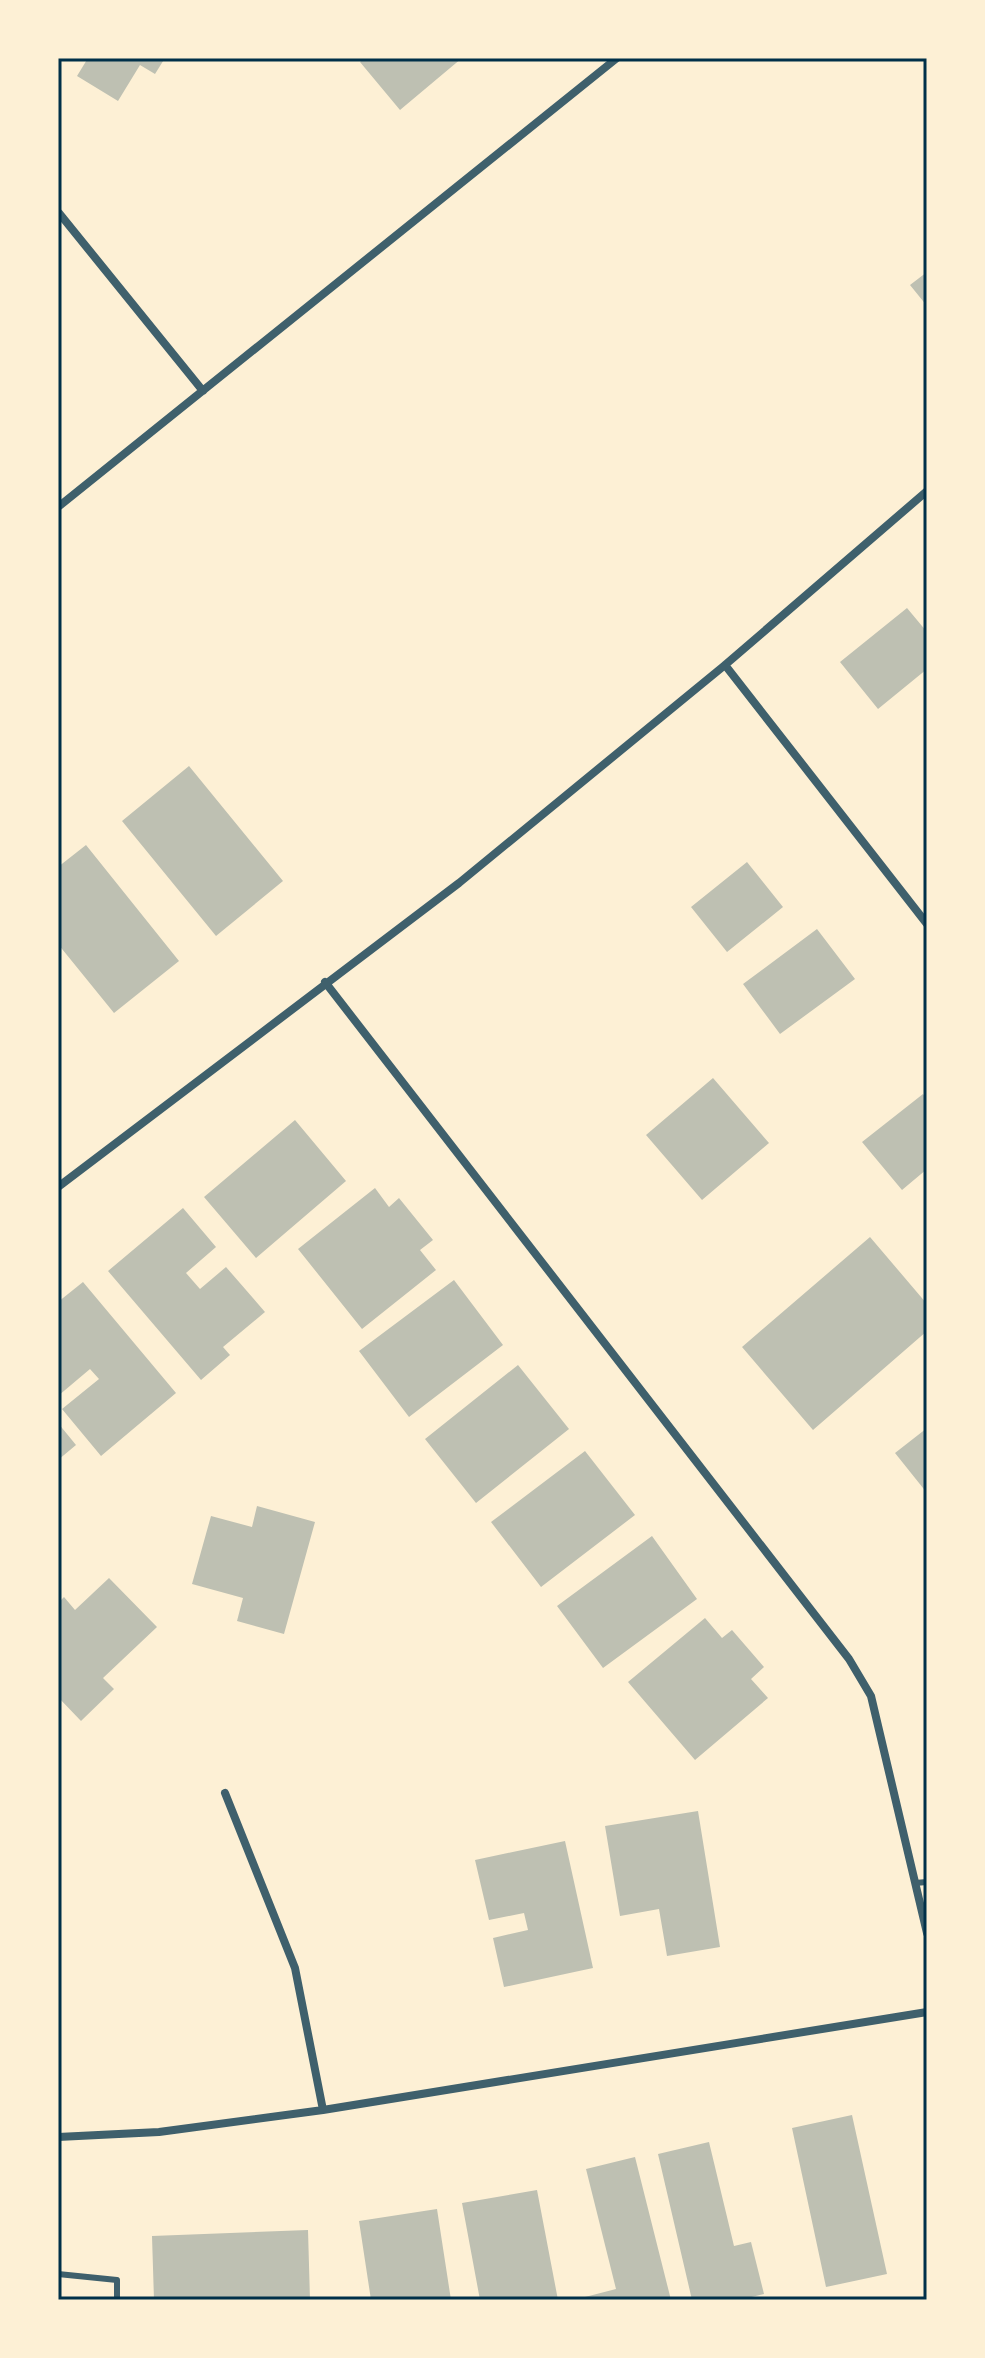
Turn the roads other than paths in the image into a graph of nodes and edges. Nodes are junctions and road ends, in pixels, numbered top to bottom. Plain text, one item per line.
1 (617, 58) edge
2 (59, 213) edge
3 (203, 391) junction
4 (927, 491) edge
5 (58, 507) edge
6 (725, 665) junction
7 (927, 924) edge
8 (325, 982) junction
9 (58, 1187) edge
10 (225, 1793) dead end
11 (927, 1882) edge
12 (915, 1883) junction
13 (927, 1933) edge
14 (927, 2012) edge
15 (323, 2110) junction
16 (58, 2137) edge
17 (58, 2274) edge
18 (117, 2300) edge

1 - 3 street
2 - 3 street
3 - 5 street
4 - 6 street
6 - 7 street
6 - 8 street
8 - 9 street
8 - 12 street
10 - 15 street
11 - 12 lane
12 - 13 street
14 - 15 street
15 - 16 street
17 - 18 lane

